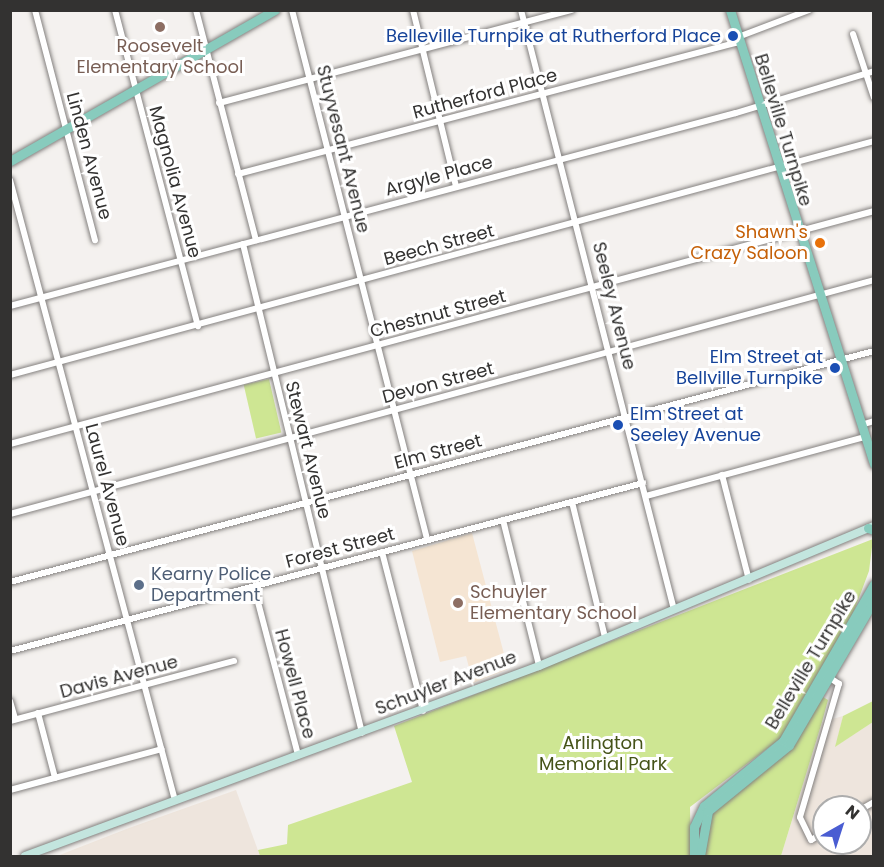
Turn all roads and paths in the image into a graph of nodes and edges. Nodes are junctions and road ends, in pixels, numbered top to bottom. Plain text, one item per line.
1 (34, 10) edge
2 (115, 10) edge
3 (196, 10) edge
4 (275, 10) edge
5 (292, 10) edge
6 (413, 10) edge
7 (521, 10) edge
8 (572, 10) edge
9 (730, 10) edge
10 (809, 10) edge
11 (525, 23) junction
12 (853, 34) dead end
13 (738, 40) junction
14 (206, 50) junction
15 (423, 51) junction
16 (873, 71) edge
17 (866, 74) junction
18 (310, 80) junction
19 (135, 90) junction
20 (545, 93) junction
21 (873, 98) edge
22 (219, 103) junction
23 (758, 107) junction
24 (441, 121) junction
25 (66, 129) junction
26 (873, 141) edge
27 (328, 150) junction
28 (561, 159) junction
29 (10, 161) edge
30 (778, 171) junction
31 (238, 174) junction
32 (10, 180) edge
33 (456, 187) junction
34 (873, 211) edge
35 (345, 216) junction
36 (577, 224) junction
37 (798, 234) junction
38 (95, 240) dead end
39 (256, 240) junction
40 (243, 244) junction
41 (180, 261) junction
42 (873, 280) edge
43 (361, 281) junction
44 (594, 288) junction
45 (819, 297) junction
46 (41, 298) junction
47 (10, 306) edge
48 (258, 309) junction
49 (198, 326) junction
50 (377, 345) junction
51 (873, 351) edge
52 (610, 353) junction
53 (59, 362) junction
54 (841, 362) junction
55 (274, 374) junction
56 (10, 375) edge
57 (394, 410) junction
58 (627, 418) junction
59 (873, 421) edge
60 (861, 425) junction
61 (75, 427) junction
62 (865, 437) junction
63 (290, 439) junction
64 (10, 444) edge
65 (873, 464) edge
66 (410, 475) junction
67 (722, 475) junction
68 (643, 483) junction
69 (94, 491) junction
70 (646, 495) junction
71 (572, 502) junction
72 (306, 503) junction
73 (10, 514) edge
74 (502, 520) junction
75 (872, 528) edge
76 (427, 539) junction
77 (382, 552) junction
78 (110, 556) junction
79 (322, 568) junction
80 (748, 580) junction
81 (10, 582) edge
82 (873, 584) edge
83 (254, 586) junction
84 (873, 600) edge
85 (674, 610) junction
86 (127, 620) junction
87 (605, 637) junction
88 (10, 651) edge
89 (234, 661) dead end
90 (539, 666) junction
91 (830, 678) junction
92 (145, 686) junction
93 (10, 701) edge
94 (423, 711) junction
95 (38, 714) junction
96 (13, 720) edge
97 (362, 733) junction
98 (162, 749) junction
99 (298, 755) junction
100 (55, 778) junction
101 (10, 790) edge
102 (174, 797) junction
103 (812, 839) edge
104 (25, 856) edge
105 (694, 856) edge
106 (700, 856) edge

1 - 25 street, Linden Avenue
2 - 19 street, Magnolia Avenue
3 - 14 street
4 - 14 main road
5 - 18 street, Stuyvesant Avenue
6 - 15 street
7 - 11 street, Seeley Avenue
8 - 11 street
9 - 13 main road, Belleville Turnpike
10 - 13 street, Rutherford Place
11 - 15 street
11 - 20 street, Seeley Avenue
12 - 17 street
13 - 20 street, Rutherford Place
13 - 23 main road, Belleville Turnpike
14 - 19 main road
14 - 22 street
15 - 18 street
15 - 24 street
16 - 17 street, Argyle Place
17 - 21 street
17 - 23 street, Argyle Place
18 - 22 street
18 - 27 street, Stuyvesant Avenue
19 - 25 main road
19 - 41 street, Magnolia Avenue
20 - 24 street, Rutherford Place
20 - 28 street, Seeley Avenue
22 - 31 street
23 - 28 street, Argyle Place
23 - 30 main road, Belleville Turnpike
24 - 27 street, Rutherford Place
24 - 33 street
25 - 29 main road
25 - 38 street, Linden Avenue
26 - 30 street, Beech Street
27 - 31 street, Rutherford Place
27 - 35 street, Stuyvesant Avenue
28 - 33 street, Argyle Place
28 - 36 street, Seeley Avenue
30 - 36 street, Beech Street
30 - 37 main road, Belleville Turnpike
31 - 39 street
32 - 46 street, Laurel Avenue
33 - 35 street, Argyle Place
34 - 37 street, Chestnut Street
35 - 39 street, Argyle Place
35 - 43 street, Stuyvesant Avenue
36 - 43 street, Beech Street
36 - 44 street, Seeley Avenue
37 - 44 street, Chestnut Street
37 - 45 main road, Belleville Turnpike
39 - 40 street, Argyle Place
40 - 41 street, Argyle Place
40 - 48 street, Stewart Avenue
41 - 46 street, Argyle Place
41 - 49 street, Magnolia Avenue
42 - 45 street, Devon Street
43 - 48 street, Beech Street
43 - 50 street, Stuyvesant Avenue
44 - 50 street, Chestnut Street
44 - 52 street, Seeley Avenue
45 - 52 street, Devon Street
45 - 54 main road, Belleville Turnpike
46 - 47 street, Argyle Place
46 - 53 street, Laurel Avenue
48 - 49 street, Beech Street
48 - 55 street, Stewart Avenue
49 - 53 street, Beech Street
50 - 55 street, Chestnut Street
50 - 57 street, Stuyvesant Avenue
51 - 54 street, Elm Street
52 - 57 street, Devon Street
52 - 58 street, Seeley Avenue
53 - 56 street, Beech Street
53 - 61 street, Laurel Avenue
54 - 58 street, Elm Street
54 - 60 main road, Belleville Turnpike
55 - 61 street, Chestnut Street
55 - 63 street, Stewart Avenue
57 - 63 street, Devon Street
57 - 66 street, Stuyvesant Avenue
58 - 66 street, Elm Street
58 - 68 street, Seeley Avenue
59 - 60 street
60 - 62 main road, Belleville Turnpike
61 - 64 street, Chestnut Street
61 - 69 street, Laurel Avenue
62 - 65 main road, Belleville Turnpike
62 - 67 street
63 - 69 street, Devon Street
63 - 72 street, Stewart Avenue
66 - 72 street, Elm Street
66 - 76 street, Stuyvesant Avenue
67 - 70 street
67 - 80 street
68 - 70 street, Seeley Avenue
68 - 71 street, Forest Street
69 - 73 street, Devon Street
69 - 78 street, Laurel Avenue
70 - 85 street, Seeley Avenue
71 - 74 street, Forest Street
71 - 87 street
72 - 78 street, Elm Street
72 - 79 street, Stewart Avenue
74 - 76 street, Forest Street
74 - 90 street
75 - 80 main road, Schuyler Avenue
76 - 77 street, Forest Street
77 - 79 street, Forest Street
77 - 94 street
78 - 81 street, Elm Street
78 - 86 street, Laurel Avenue
79 - 83 street, Forest Street
79 - 97 street, Stewart Avenue
80 - 85 main road, Schuyler Avenue
82 - 105 main road, Belleville Turnpike
83 - 86 street, Forest Street
83 - 99 street, Howell Place
84 - 91 main road, Belleville Turnpike
85 - 87 main road, Schuyler Avenue
86 - 88 street, Forest Street
86 - 92 street, Laurel Avenue
87 - 90 main road, Schuyler Avenue
89 - 92 street, Davis Avenue
90 - 94 main road, Schuyler Avenue
91 - 103 street, Belleville Turnpike
91 - 106 main road, Belleville Turnpike
92 - 95 street, Davis Avenue
92 - 98 street, Laurel Avenue
93 - 96 street
94 - 97 main road, Schuyler Avenue
95 - 96 street, Davis Avenue
95 - 100 street
97 - 99 main road, Schuyler Avenue
98 - 100 street
98 - 102 street, Laurel Avenue
99 - 102 main road, Schuyler Avenue
100 - 101 street
102 - 104 main road, Schuyler Avenue

